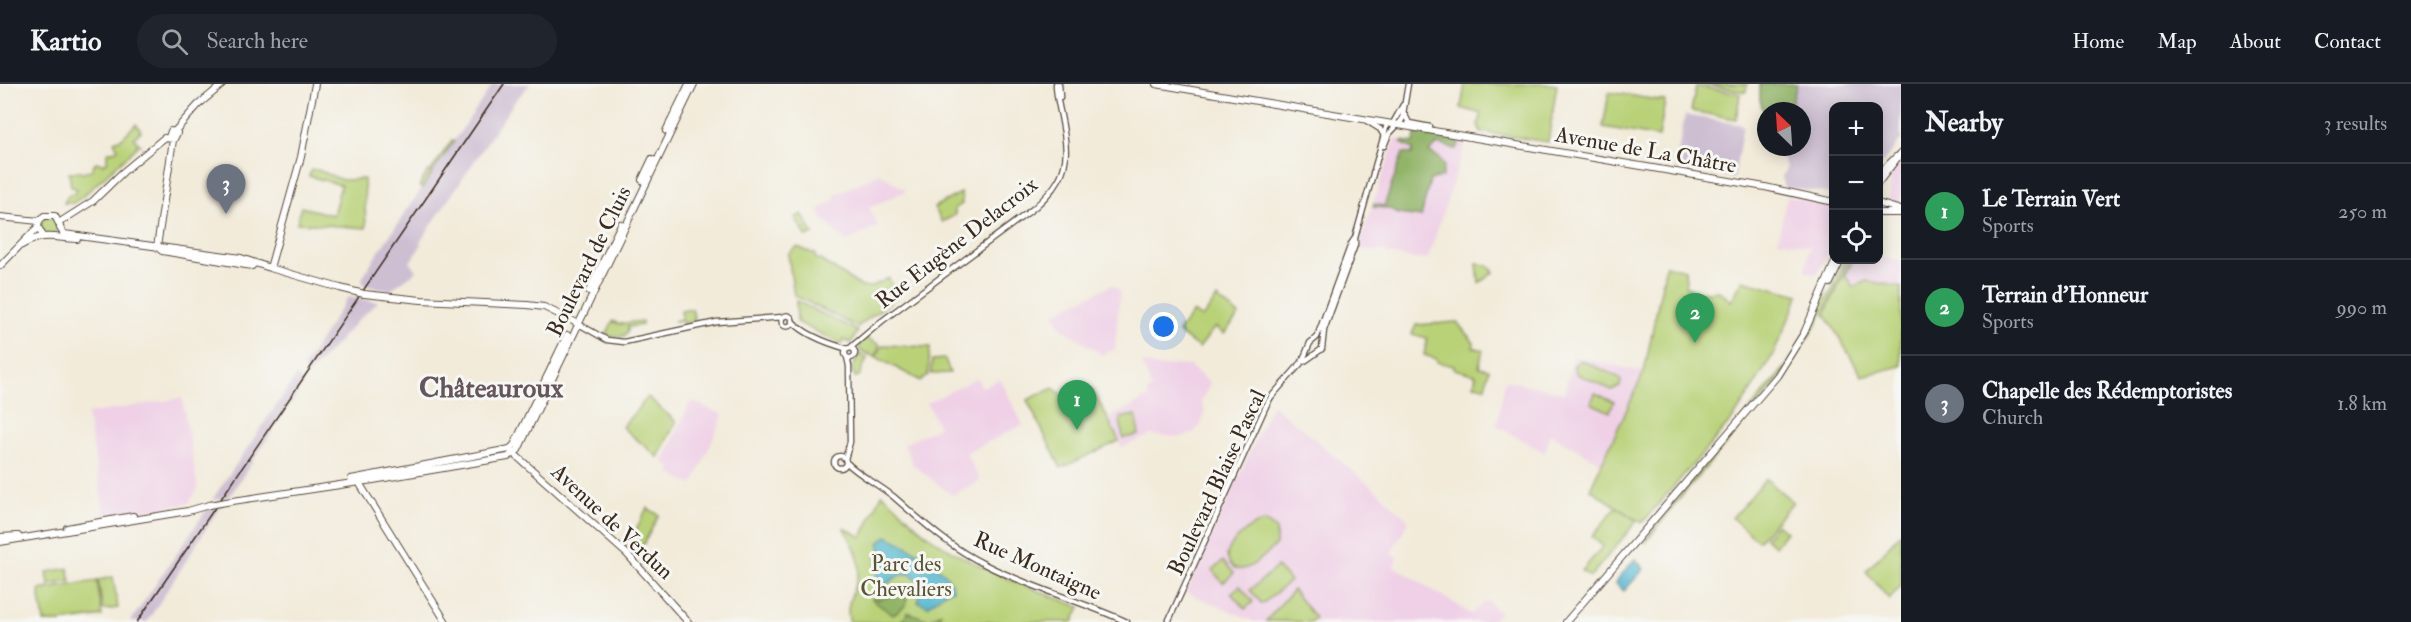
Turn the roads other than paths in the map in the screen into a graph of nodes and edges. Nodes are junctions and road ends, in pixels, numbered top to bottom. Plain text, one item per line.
1 (223, 84) edge
2 (315, 84) edge
3 (689, 84) edge
4 (693, 84) edge
5 (1058, 84) edge
6 (1156, 84) edge
7 (1408, 84) edge
8 (1405, 103) junction
9 (1404, 113) junction
10 (1367, 121) junction
11 (1392, 125) junction
12 (1460, 135) junction
13 (1384, 136) junction
14 (169, 138) junction
15 (1383, 145) junction
16 (1901, 153) edge
17 (1883, 170) edge
18 (1883, 176) edge
19 (1829, 200) edge
20 (1883, 205) edge
21 (1901, 212) edge
22 (1883, 213) edge
23 (0, 217) edge
24 (38, 224) junction
25 (60, 225) junction
26 (43, 236) junction
27 (54, 236) junction
28 (105, 240) junction
29 (22, 245) junction
30 (157, 247) junction
31 (1351, 250) junction
32 (1834, 264) edge
33 (1839, 264) edge
34 (0, 266) edge
35 (270, 268) junction
36 (1816, 307) junction
37 (782, 320) junction
38 (576, 322) junction
39 (791, 324) junction
40 (1315, 340) junction
41 (1322, 345) junction
42 (1309, 348) junction
43 (849, 352) junction
44 (1316, 353) junction
45 (1302, 362) junction
46 (849, 366) junction
47 (849, 448) junction
48 (512, 451) junction
49 (840, 456) junction
50 (844, 463) junction
51 (358, 480) junction
52 (0, 537) edge
53 (10, 540) junction
54 (0, 542) edge
55 (446, 622) edge
56 (686, 622) edge
57 (1127, 622) edge
58 (1168, 622) edge
59 (1566, 622) edge

1 - 14 main road
2 - 35 main road
3 - 38 main road, Boulevard de Cluis
4 - 38 main road, Boulevard de Cluis
5 - 43 street, Rue Eugène Delacroix
6 - 10 main road, Avenue de La Châtre
7 - 8 street
8 - 9 street
8 - 11 street
9 - 11 street
9 - 12 street, Avenue de La Châtre
10 - 11 main road, Avenue de La Châtre
10 - 13 street, Avenue de La Châtre
11 - 12 main road, Avenue de La Châtre
11 - 13 street
11 - 15 street
11 - 15 street
12 - 19 main road, Avenue de La Châtre
13 - 15 street
14 - 25 main road
14 - 30 main road
15 - 31 street
16 - 17 main road
16 - 18 main road
20 - 21 main road
21 - 22 main road
23 - 24 main road
24 - 25 main road
24 - 26 main road
24 - 29 main road
25 - 27 main road
25 - 28 main road
26 - 27 main road
26 - 29 main road
27 - 28 main road
28 - 30 main road
29 - 34 main road
30 - 35 main road
31 - 40 street, Boulevard Blaise Pascal
31 - 41 street, Boulevard Blaise Pascal
32 - 36 main road
33 - 36 main road
35 - 38 main road, bridge
36 - 59 main road
37 - 38 street
37 - 39 street
37 - 39 street
38 - 48 main road, Boulevard de Cluis
39 - 43 street
40 - 41 street
40 - 42 street, Boulevard Blaise Pascal
41 - 44 street, Boulevard Blaise Pascal
42 - 44 street
42 - 45 street, Boulevard Blaise Pascal
43 - 46 street
43 - 46 street
44 - 45 street, Boulevard Blaise Pascal
45 - 58 street, Boulevard Blaise Pascal
46 - 47 street
47 - 49 street
47 - 50 street
48 - 51 main road
48 - 56 main road, Avenue de Verdun
49 - 50 street, Rue Montaigne
49 - 50 street
50 - 57 street, Rue Montaigne
51 - 53 main road, bridge
51 - 55 main road
52 - 53 main road
53 - 54 main road

